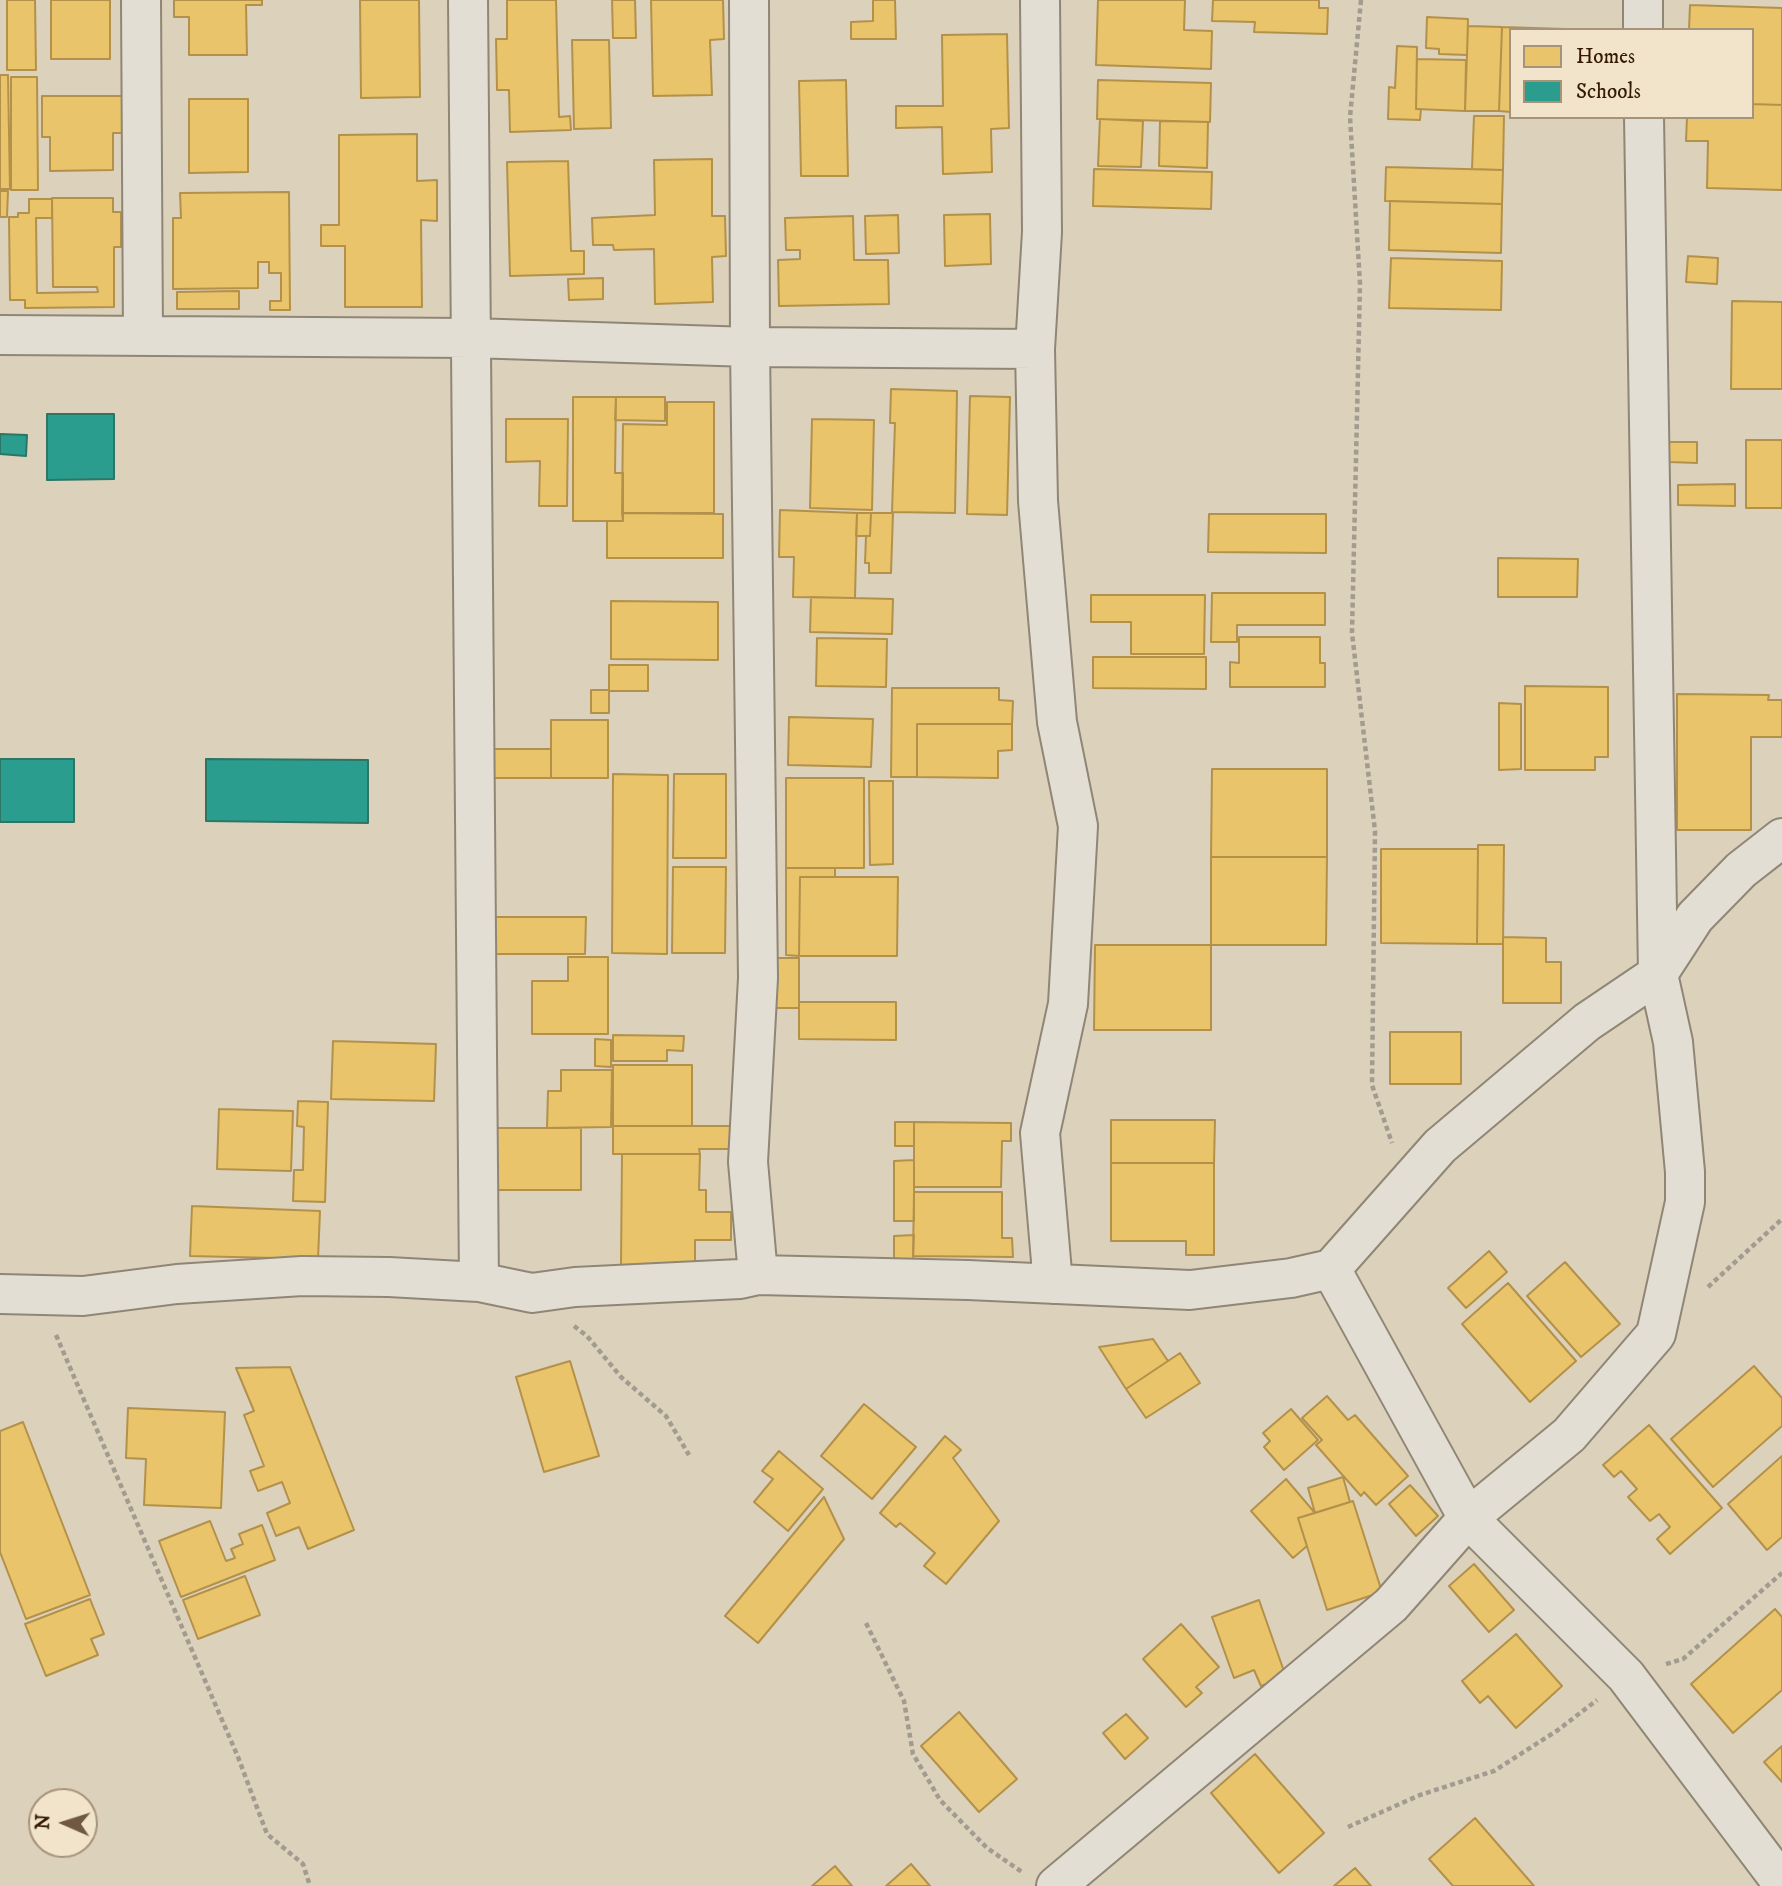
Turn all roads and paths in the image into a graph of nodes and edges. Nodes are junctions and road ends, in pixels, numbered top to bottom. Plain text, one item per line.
1 (141, 0) edge
2 (468, 0) edge
3 (749, 0) edge
4 (1040, 0) edge
5 (1361, 0) edge
6 (1643, 0) edge
7 (1643, 28) edge
8 (1644, 119) edge
9 (0, 335) edge
10 (143, 336) junction
11 (471, 338) junction
12 (750, 347) junction
13 (1035, 349) junction
14 (1782, 838) edge
15 (1658, 974) junction
16 (1406, 1184) junction
17 (1782, 1219) edge
18 (1331, 1269) junction
19 (758, 1275) junction
20 (479, 1282) junction
21 (1054, 1284) junction
22 (1705, 1290) dead end
23 (532, 1293) junction
24 (0, 1294) edge
25 (38, 1294) junction
26 (689, 1455) dead end
27 (1468, 1518) junction
28 (1782, 1573) edge
29 (866, 1623) dead end
30 (1626, 1676) junction
31 (1348, 1828) dead end
32 (1043, 1882) edge
33 (1782, 1883) edge
34 (310, 1886) edge

1 - 10 street
2 - 11 street
3 - 12 street
4 - 13 street
5 - 16 path
6 - 7 street
8 - 15 street
9 - 10 street
10 - 11 street
11 - 12 street
11 - 20 street
12 - 13 street
12 - 19 street
13 - 21 street
14 - 15 street
15 - 16 street
15 - 27 street
16 - 18 street
17 - 22 path
18 - 21 street
18 - 27 street
19 - 21 street
19 - 23 street
20 - 23 street
20 - 25 street
23 - 26 path
24 - 25 street
25 - 34 path
27 - 30 street
27 - 32 street
28 - 30 path
29 - 32 path
30 - 31 path
30 - 33 street

